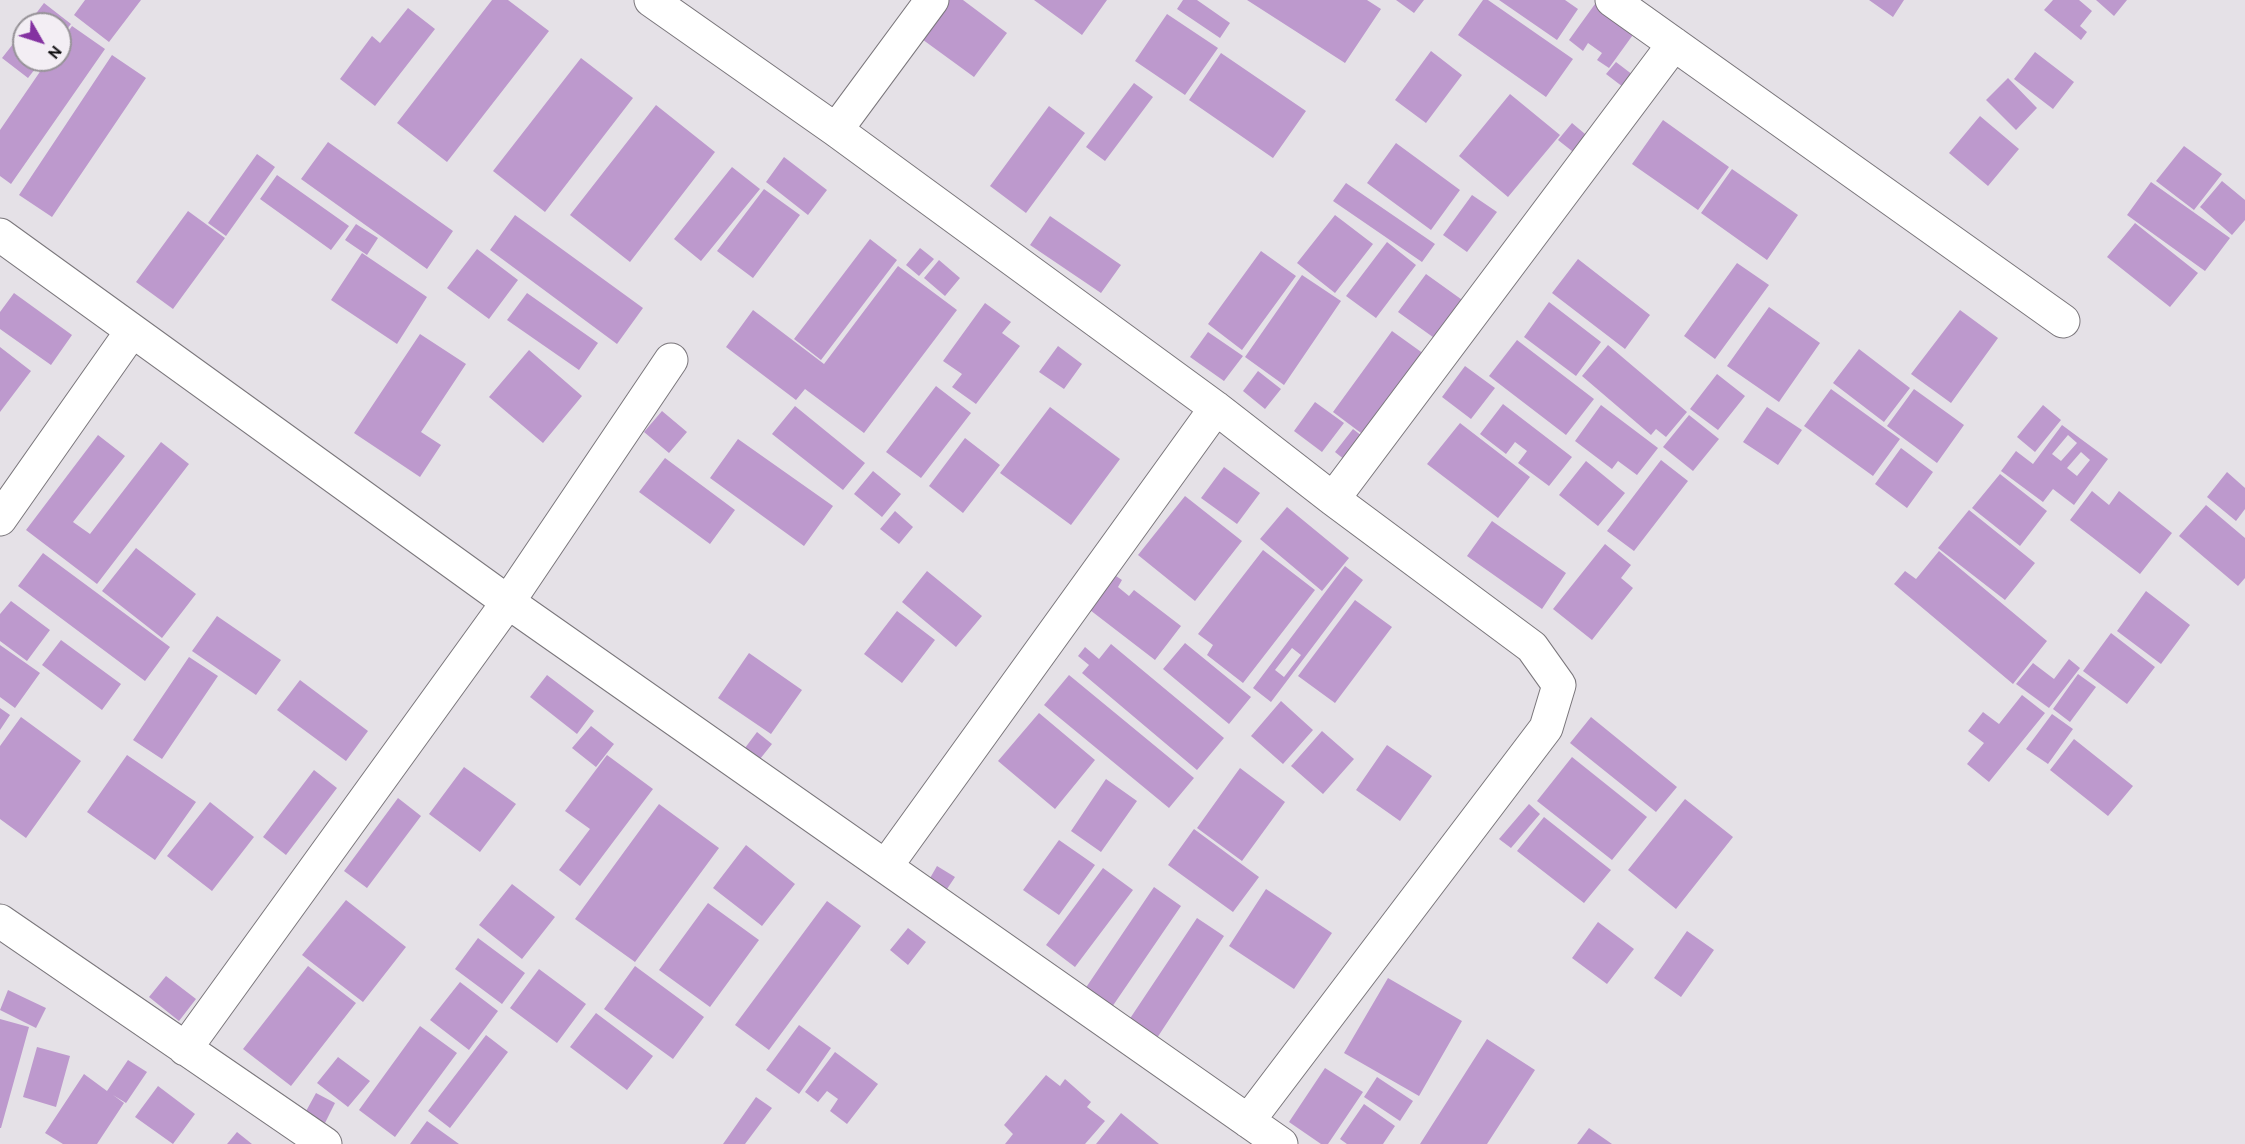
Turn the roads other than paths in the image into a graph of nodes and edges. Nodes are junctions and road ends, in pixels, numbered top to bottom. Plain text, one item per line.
1 (651, 0) edge
2 (933, 0) edge
3 (1612, 0) edge
4 (1674, 44) junction
5 (836, 130) junction
6 (0, 235) edge
7 (2062, 321) dead end
8 (132, 331) junction
9 (671, 360) dead end
10 (1216, 408) junction
11 (1333, 499) junction
12 (0, 519) edge
13 (508, 603) junction
14 (886, 866) junction
15 (0, 921) edge
16 (185, 1049) junction
17 (1248, 1121) junction
18 (325, 1144) edge
19 (1281, 1144) edge

1 - 5 street
2 - 5 street
3 - 4 street
4 - 7 street
4 - 11 street
5 - 10 street
6 - 8 street
8 - 12 street
8 - 13 street
9 - 13 street
10 - 11 street
10 - 14 street
11 - 17 street
13 - 14 street
13 - 16 street
14 - 17 street
15 - 16 street
16 - 18 street
17 - 19 street

